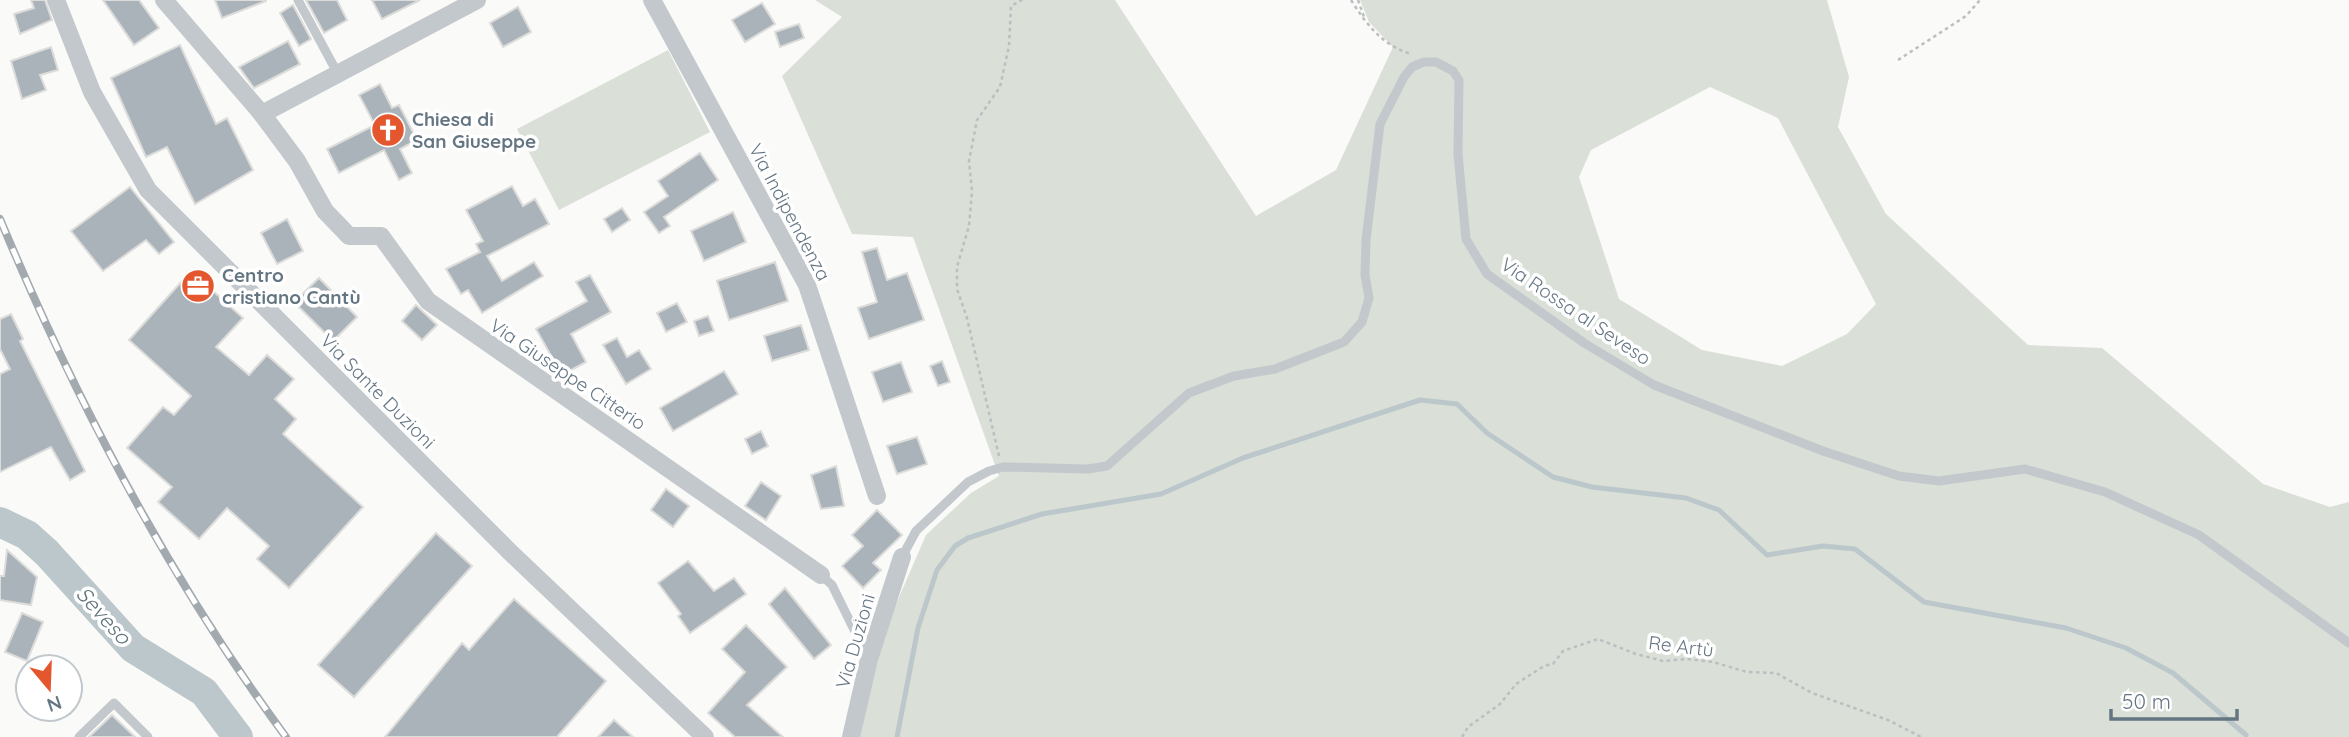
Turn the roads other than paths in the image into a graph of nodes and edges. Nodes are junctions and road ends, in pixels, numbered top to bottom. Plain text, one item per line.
1 (56, 0) edge
2 (164, 0) edge
3 (298, 0) edge
4 (477, 0) edge
5 (652, 0) edge
6 (338, 74) junction
7 (262, 114) junction
8 (877, 496) dead end
9 (902, 557) joint
10 (821, 575) joint
11 (2349, 643) edge
12 (869, 659) junction
13 (79, 737) edge
14 (148, 737) edge
15 (705, 737) edge
16 (851, 737) edge

1 - 15 street, Via Sante Duzioni
2 - 7 street
3 - 6 lane
4 - 6 street
5 - 8 street, Via Indipendenza
6 - 7 street
7 - 10 street, Via Giuseppe Citterio
9 - 11 lane, Via Rossa al Seveso
9 - 12 street, Via Duzioni
10 - 12 lane, Via Giuseppe Citterio
12 - 16 street, Via Duzioni
13 - 14 lane

